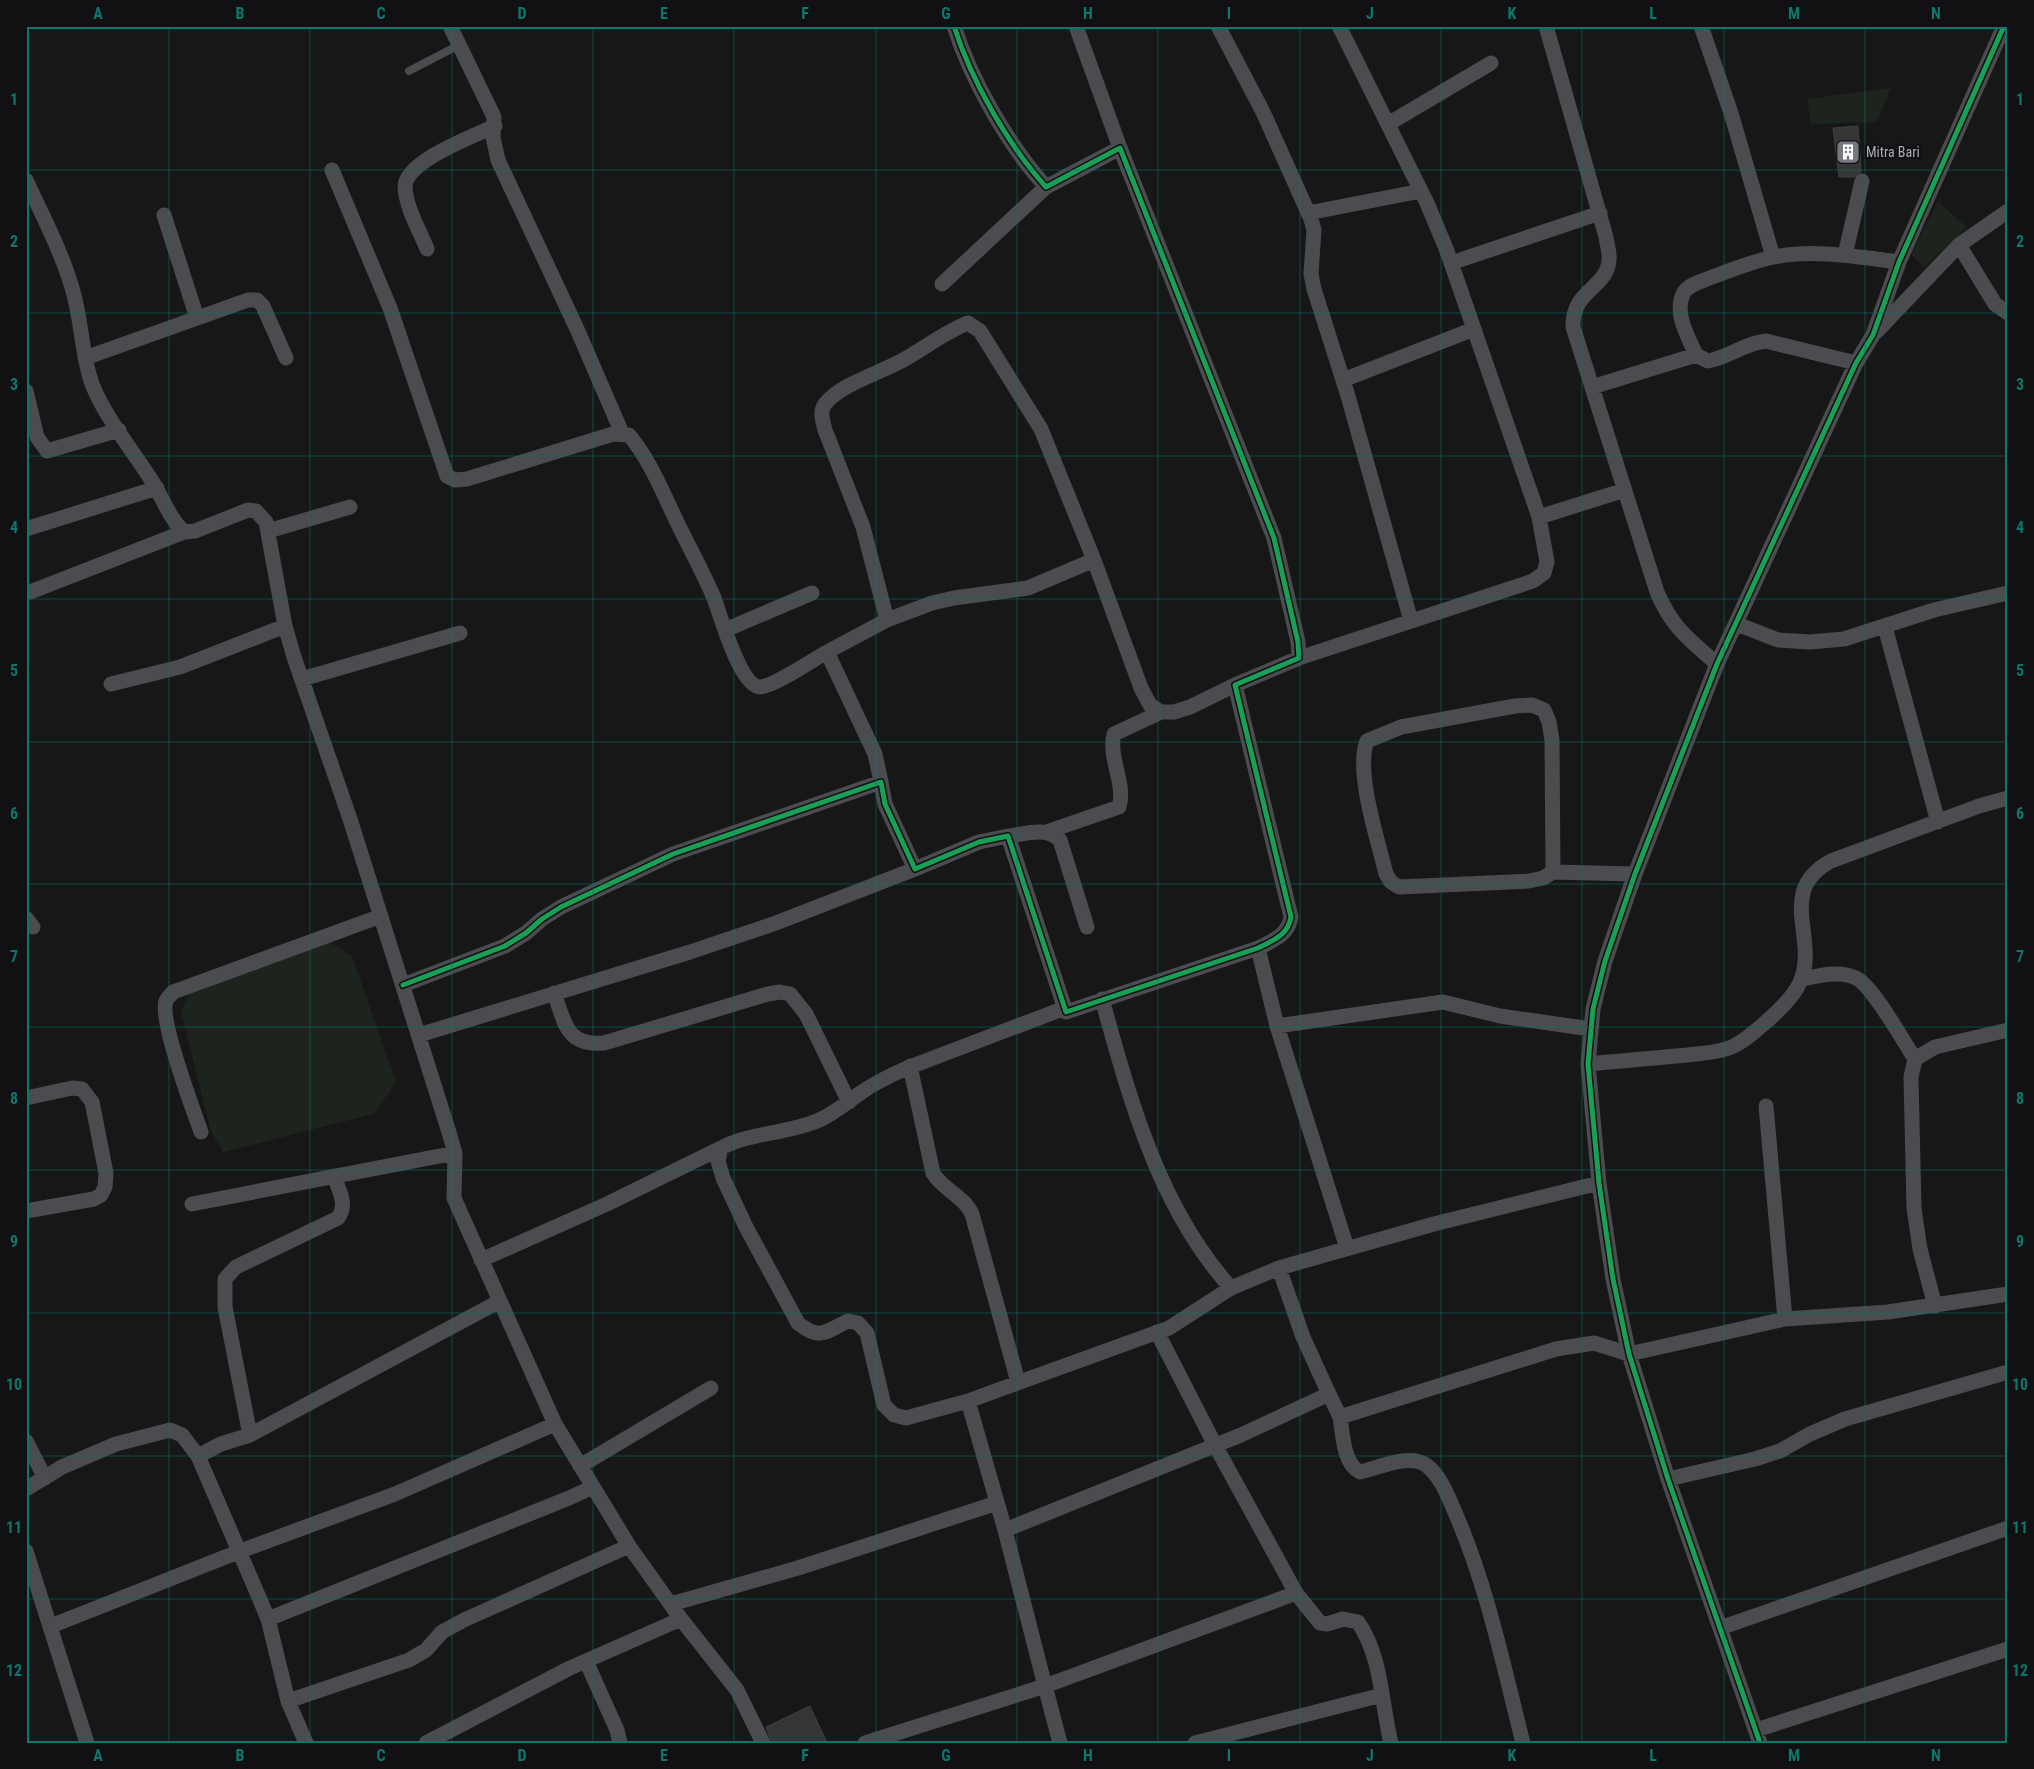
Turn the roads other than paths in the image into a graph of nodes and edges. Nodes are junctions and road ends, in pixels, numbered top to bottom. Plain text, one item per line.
1 (450, 26) edge
2 (954, 26) edge
3 (1076, 26) edge
4 (1218, 26) edge
5 (1340, 26) edge
6 (1546, 26) edge
7 (1701, 26) edge
8 (2004, 26) edge
9 (459, 45) junction
10 (1491, 63) dead end
11 (409, 71) dead end
12 (1388, 124) junction
13 (494, 126) junction
14 (1120, 148) junction
15 (332, 170) dead end
16 (26, 180) edge
17 (1862, 181) dead end
18 (1046, 187) junction
19 (1421, 191) junction
20 (2008, 211) edge
21 (1308, 213) junction
22 (1600, 213) junction
23 (164, 215) dead end
24 (1960, 245) junction
25 (428, 249) dead end
26 (1845, 255) junction
27 (1773, 257) junction
28 (1899, 262) junction
29 (1451, 263) junction
30 (942, 284) dead end
31 (2008, 313) edge
32 (197, 318) junction
33 (1474, 329) junction
34 (1873, 335) junction
35 (1696, 355) junction
36 (85, 358) junction
37 (286, 358) dead end
38 (1856, 363) junction
39 (1343, 380) junction
40 (1592, 387) junction
41 (26, 391) edge
42 (119, 430) junction
43 (622, 433) junction
44 (156, 488) junction
45 (1625, 490) junction
46 (350, 507) dead end
47 (1539, 517) junction
48 (26, 529) edge
49 (184, 532) junction
50 (268, 532) junction
51 (1094, 560) junction
52 (30, 592) dead end
53 (812, 593) dead end
54 (2008, 593) edge
55 (887, 620) junction
56 (1411, 621) junction
57 (1737, 624) junction
58 (285, 626) junction
59 (1886, 627) junction
60 (726, 630) junction
61 (460, 633) dead end
62 (827, 652) junction
63 (1299, 658) junction
64 (1717, 664) junction
65 (302, 679) junction
66 (111, 684) dead end
67 (1235, 685) junction
68 (1161, 712) junction
69 (881, 782) junction
70 (2008, 798) edge
71 (1938, 822) junction
72 (1046, 832) junction
73 (1008, 836) junction
74 (915, 869) junction
75 (1553, 872) junction
76 (1635, 874) junction
77 (381, 916) junction
78 (1088, 927) dead end
79 (1258, 948) junction
80 (1802, 979) junction
81 (403, 985) junction
82 (554, 993) junction
83 (1102, 1000) junction
84 (1065, 1008) junction
85 (1277, 1026) junction
86 (1591, 1029) junction
87 (2008, 1030) edge
88 (419, 1035) junction
89 (1916, 1059) junction
90 (1588, 1064) junction
91 (910, 1066) junction
92 (26, 1098) edge
93 (849, 1102) junction
94 (1766, 1106) dead end
95 (200, 1132) dead end
96 (721, 1148) junction
97 (455, 1152) junction
98 (334, 1176) junction
99 (1599, 1183) junction
100 (192, 1204) dead end
101 (26, 1211) edge
102 (1347, 1248) junction
103 (480, 1260) junction
104 (1279, 1268) junction
105 (1231, 1288) junction
106 (2008, 1294) edge
107 (500, 1301) junction
108 (1935, 1306) junction
109 (1785, 1319) junction
110 (1157, 1332) junction
111 (1629, 1354) junction
112 (2008, 1372) edge
113 (1018, 1382) junction
114 (711, 1388) dead end
115 (1329, 1394) junction
116 (968, 1401) junction
117 (1340, 1417) junction
118 (555, 1424) junction
119 (250, 1435) junction
120 (26, 1441) edge
121 (1215, 1445) junction
122 (198, 1456) junction
123 (580, 1466) junction
124 (45, 1478) junction
125 (1668, 1479) junction
126 (593, 1487) junction
127 (26, 1489) edge
128 (997, 1503) junction
129 (2008, 1528) edge
130 (1005, 1530) junction
131 (629, 1546) junction
132 (26, 1551) edge
133 (238, 1552) junction
134 (1296, 1593) junction
135 (671, 1604) junction
136 (268, 1619) junction
137 (681, 1619) junction
138 (51, 1626) junction
139 (1720, 1628) junction
140 (2008, 1649) edge
141 (586, 1661) junction
142 (1045, 1686) junction
143 (1382, 1695) junction
144 (288, 1701) junction
145 (456, 1736) edge
146 (1758, 1736) edge
147 (87, 1743) edge
148 (306, 1743) edge
149 (426, 1743) edge
150 (620, 1743) edge
151 (763, 1743) edge
152 (865, 1743) edge
153 (1060, 1743) edge
154 (1195, 1743) edge
155 (1391, 1743) edge
156 (1523, 1743) edge

1 - 9 street
2 - 18 street
3 - 14 street
4 - 21 street
5 - 12 street
6 - 22 street
7 - 27 street
8 - 28 street
9 - 11 lane
9 - 13 street
10 - 12 street
12 - 19 street
13 - 25 street
13 - 43 street
14 - 18 street
14 - 63 street
15 - 43 street
16 - 36 street
17 - 26 street
18 - 30 street
19 - 21 street
19 - 29 street
20 - 24 street
21 - 39 street
22 - 29 street
22 - 40 street
23 - 32 street
24 - 31 street
24 - 34 street
26 - 27 street
26 - 28 street
27 - 35 street
28 - 34 street
29 - 33 street
32 - 36 street
32 - 37 street
33 - 39 street
33 - 47 street
34 - 38 street
35 - 38 street
35 - 40 street
36 - 42 street
38 - 57 street
39 - 56 street
40 - 45 street
41 - 42 street
42 - 44 street
43 - 60 street
44 - 48 street
44 - 49 street
45 - 47 street
45 - 64 street
46 - 50 street
47 - 56 street
49 - 50 street
49 - 52 street
50 - 58 street
51 - 55 street
51 - 55 street
51 - 68 street
53 - 60 street
54 - 59 street
55 - 62 street
56 - 63 street
57 - 59 street
57 - 64 street
58 - 65 street
58 - 66 street
59 - 71 street
60 - 62 street
61 - 65 street
62 - 69 street
63 - 67 street
64 - 76 street
65 - 77 street
67 - 68 street
67 - 79 street
68 - 72 street
69 - 74 street
69 - 81 street
70 - 71 street
71 - 80 street
72 - 73 street
72 - 78 street
73 - 74 street
73 - 84 street
74 - 82 street
75 - 75 street
75 - 76 street
76 - 86 street
77 - 81 street
77 - 95 street
79 - 83 street
79 - 85 street
80 - 89 street
80 - 90 street
81 - 88 street
82 - 88 street
82 - 93 street
83 - 84 street
83 - 105 street
84 - 91 street
85 - 86 street
85 - 102 street
86 - 90 street
87 - 89 street
88 - 97 street
89 - 108 street
90 - 99 street
91 - 93 street
91 - 113 street
92 - 101 street
93 - 96 street
94 - 109 street
96 - 103 street
96 - 116 street
97 - 98 street
97 - 103 street
98 - 100 street
98 - 119 street
99 - 102 street
99 - 111 street
102 - 104 street
103 - 107 street
104 - 105 street
104 - 115 street
105 - 110 street
106 - 108 street
107 - 118 street
107 - 119 street
108 - 109 street
109 - 111 street
110 - 113 street
110 - 121 street
111 - 117 street
111 - 125 street
112 - 125 street
113 - 116 street
114 - 123 street
115 - 117 street
115 - 121 street
116 - 128 street
117 - 156 street
118 - 123 street
118 - 133 street
119 - 122 street
120 - 124 street
121 - 130 street
121 - 134 street
122 - 124 street
122 - 133 street
123 - 126 street
124 - 127 street
125 - 139 street
126 - 131 street
126 - 136 street
128 - 130 street
128 - 135 street
129 - 139 street
130 - 142 street
131 - 135 street
131 - 144 street
132 - 138 street
133 - 136 street
133 - 138 street
134 - 142 street
134 - 143 street
135 - 137 street
136 - 144 street
137 - 141 street
137 - 151 street
138 - 147 street
139 - 146 street
140 - 146 street
141 - 145 street
141 - 150 street
142 - 152 street
142 - 153 street
143 - 154 street
143 - 155 street
144 - 148 street
145 - 149 street

